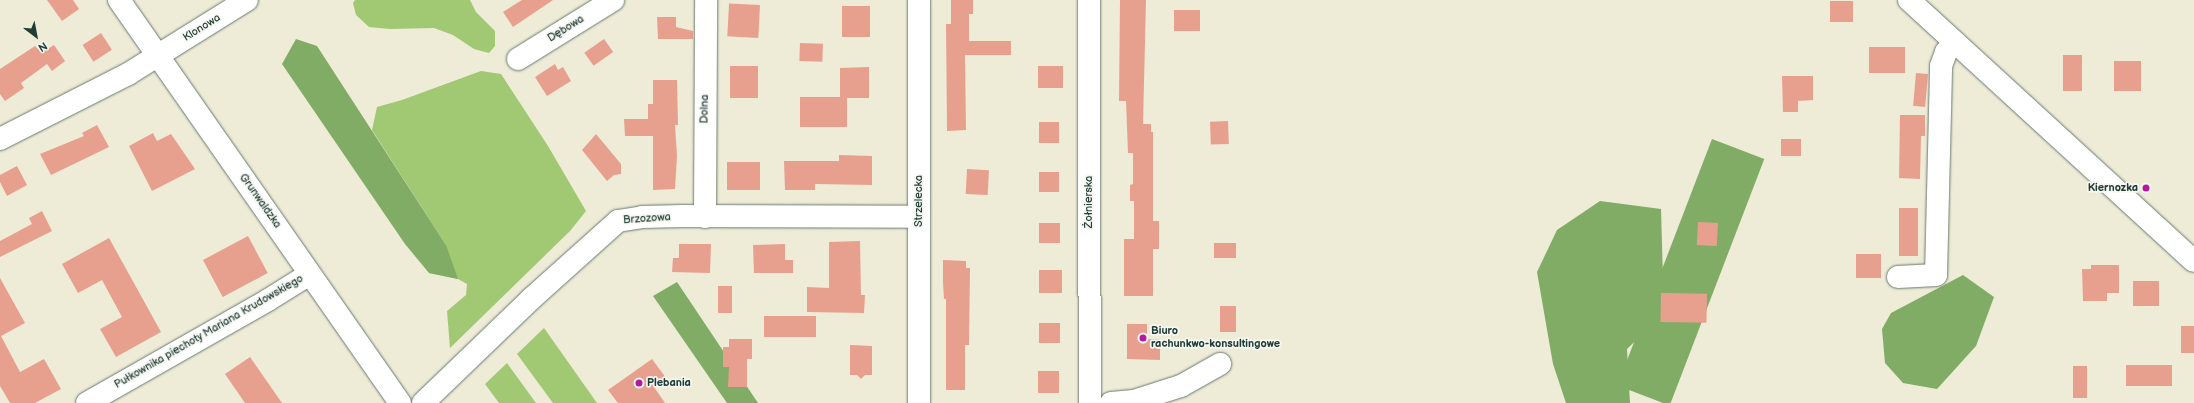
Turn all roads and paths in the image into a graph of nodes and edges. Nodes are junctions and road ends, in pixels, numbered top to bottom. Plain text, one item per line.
1 (119, 0) edge
2 (247, 0) edge
3 (613, 0) edge
4 (706, 0) edge
5 (919, 0) edge
6 (1089, 0) edge
7 (1909, 0) edge
8 (1955, 42) junction
9 (158, 56) junction
10 (518, 58) dead end
11 (0, 139) edge
12 (705, 217) junction
13 (919, 217) junction
14 (2194, 261) edge
15 (310, 274) junction
16 (1898, 277) dead end
17 (1220, 364) dead end
18 (87, 403) edge
19 (400, 403) edge
20 (423, 403) edge
21 (919, 403) edge
22 (1090, 403) edge
23 (1111, 403) edge

1 - 9 street, Grunwaldzka
2 - 9 street, Klonowa
3 - 10 street, Dębowa
4 - 12 street, Dolna
5 - 13 street, Strzelecka
6 - 22 street, Żołnierska
7 - 8 street
8 - 14 street
8 - 16 street
9 - 11 street, Klonowa
9 - 15 street, Grunwaldzka
12 - 13 street, Brzozowa
12 - 20 street, Brzozowa
13 - 21 street, Strzelecka
15 - 18 street, Pułkownika piechoty Mariana Krudowskiego
15 - 19 street, Grunwaldzka
17 - 23 street

